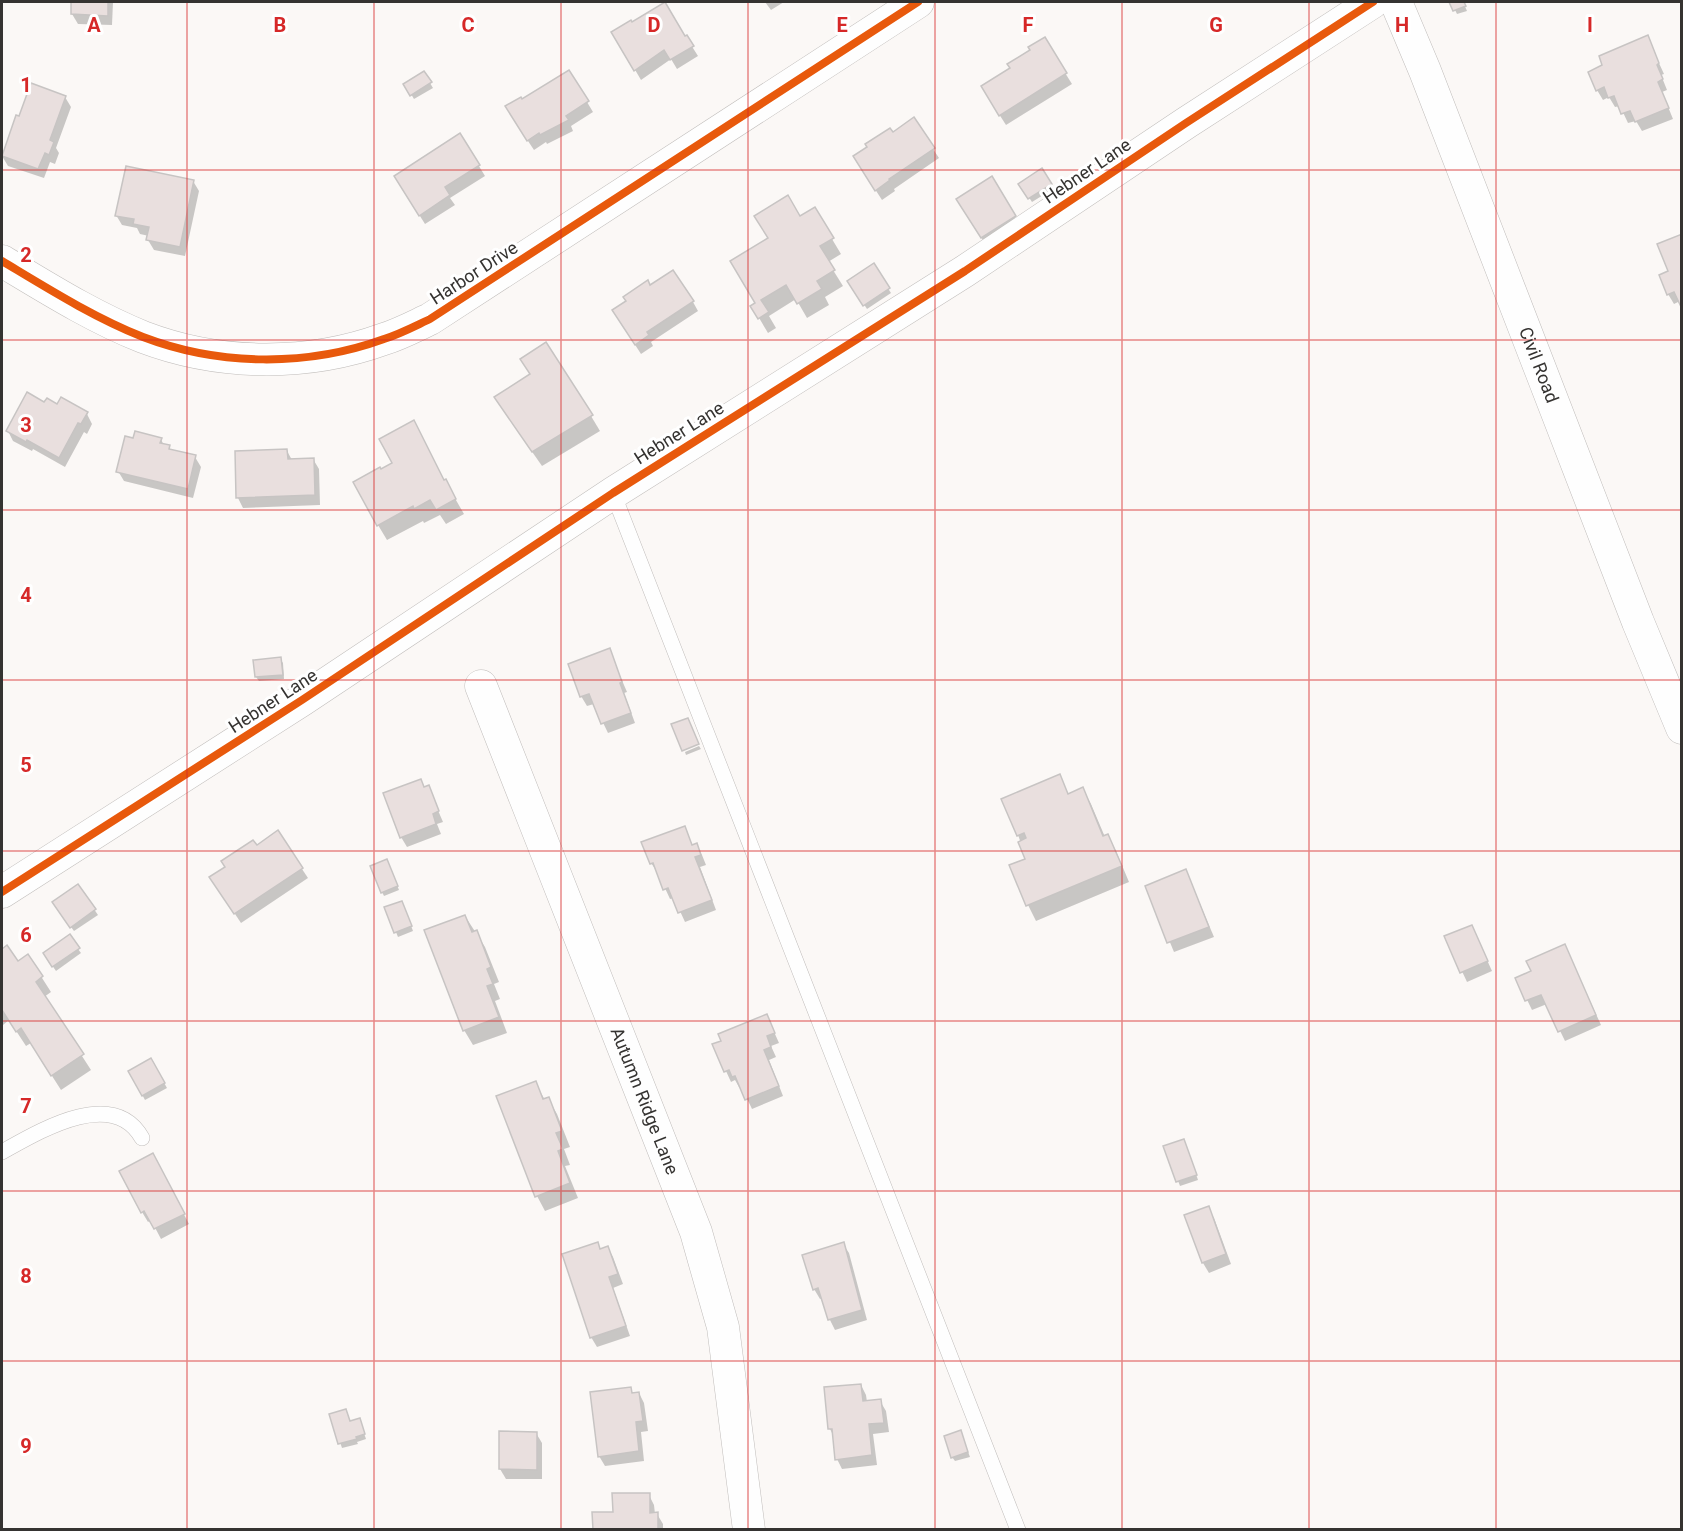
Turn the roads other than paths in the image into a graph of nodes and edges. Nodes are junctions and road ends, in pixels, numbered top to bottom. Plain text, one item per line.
1 (918, 2) edge
2 (1373, 2) edge
3 (1396, 2) edge
4 (2, 261) edge
5 (613, 493) junction
6 (481, 686) dead end
7 (1682, 729) edge
8 (2, 892) edge
9 (142, 1138) dead end
10 (2, 1152) edge
11 (749, 1530) edge
12 (1018, 1530) edge

1 - 4 street, Harbor Drive
2 - 5 street, Hebner Lane
3 - 7 street, Civil Road
5 - 8 street, Hebner Lane
5 - 12 lane
6 - 11 street, Autumn Ridge Lane
9 - 10 lane

